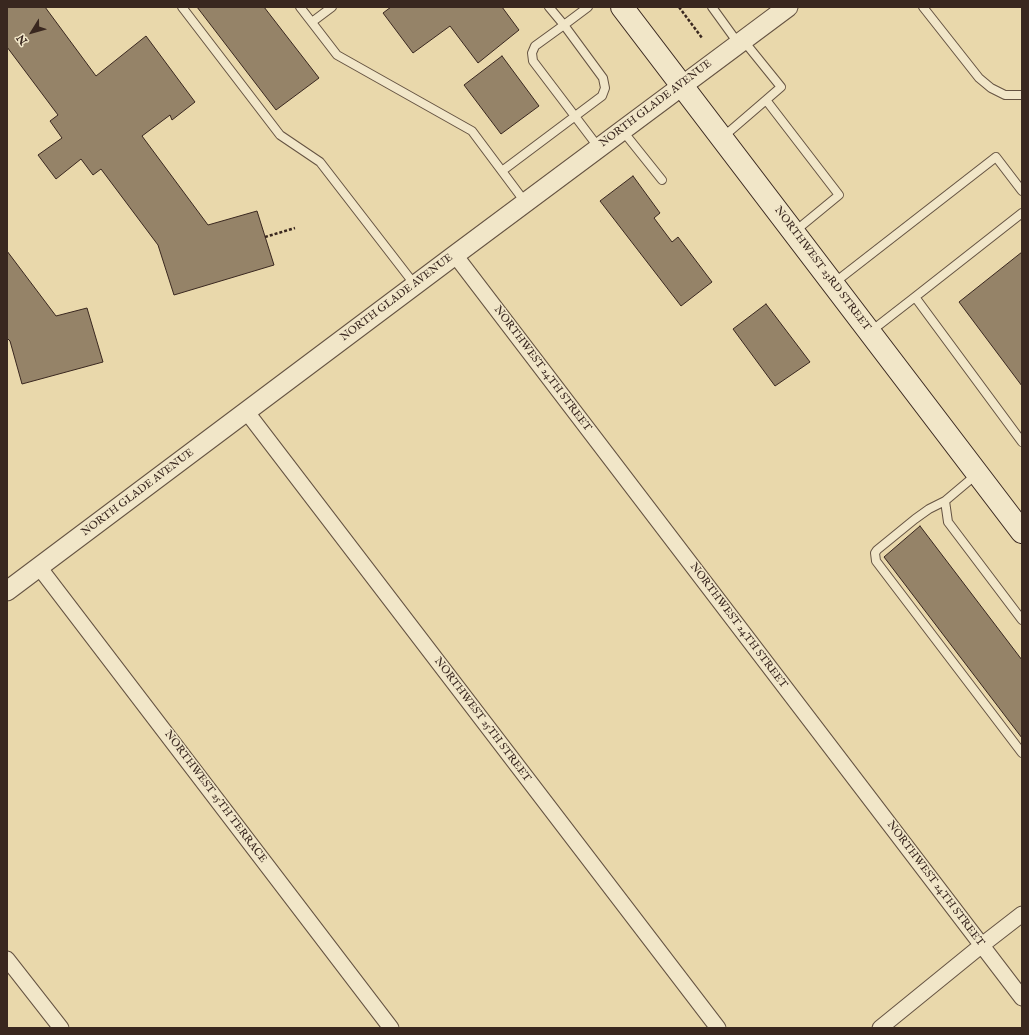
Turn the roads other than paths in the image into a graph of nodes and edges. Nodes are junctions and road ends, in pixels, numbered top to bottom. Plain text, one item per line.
1 (182, 7) edge
2 (300, 7) edge
3 (332, 7) edge
4 (549, 7) edge
5 (588, 7) edge
6 (622, 7) edge
7 (712, 7) edge
8 (923, 7) edge
9 (786, 8) edge
10 (312, 22) junction
11 (564, 25) junction
12 (741, 42) junction
13 (681, 86) junction
14 (1022, 95) edge
15 (766, 100) junction
16 (575, 116) junction
17 (622, 130) junction
18 (721, 138) junction
19 (599, 148) junction
20 (502, 171) junction
21 (662, 180) dead end
22 (1022, 191) edge
23 (526, 202) junction
24 (1022, 213) edge
25 (793, 232) junction
26 (455, 255) junction
27 (833, 284) junction
28 (415, 285) junction
29 (915, 297) junction
30 (870, 332) junction
31 (246, 411) junction
32 (1022, 442) edge
33 (978, 473) junction
34 (945, 501) junction
35 (1022, 531) edge
36 (39, 567) junction
37 (7, 591) edge
38 (1022, 620) edge
39 (1022, 753) edge
40 (1022, 914) edge
41 (982, 945) junction
42 (7, 959) edge
43 (1022, 998) edge
44 (61, 1028) edge
45 (391, 1028) edge
46 (718, 1028) edge
47 (880, 1028) edge

1 - 28 lane
2 - 10 lane
3 - 10 lane
4 - 11 lane
5 - 11 lane
6 - 13 main road, NORTHWEST 23RD STREET
7 - 12 lane
8 - 14 lane
9 - 12 street, NORTH GLADE AVENUE
10 - 20 lane
11 - 16 lane
11 - 16 lane
12 - 13 street, NORTH GLADE AVENUE
12 - 15 lane
13 - 17 street, NORTH GLADE AVENUE
13 - 18 main road, NORTHWEST 23RD STREET
15 - 18 lane
15 - 25 lane
16 - 19 lane
16 - 20 lane
17 - 19 street, NORTH GLADE AVENUE
17 - 21 lane
18 - 25 main road, NORTHWEST 23RD STREET
19 - 23 street, NORTH GLADE AVENUE
20 - 23 lane
22 - 27 lane
23 - 26 street, NORTH GLADE AVENUE
24 - 29 lane
25 - 27 main road, NORTHWEST 23RD STREET
26 - 28 street, NORTH GLADE AVENUE
26 - 41 street, NORTHWEST 24TH STREET
27 - 30 main road, NORTHWEST 23RD STREET
28 - 31 street, NORTH GLADE AVENUE
29 - 30 lane
29 - 32 lane
30 - 33 main road, NORTHWEST 23RD STREET
31 - 36 street, NORTH GLADE AVENUE
31 - 46 street, NORTHWEST 25TH STREET
33 - 34 lane
33 - 35 main road, NORTHWEST 23RD STREET
34 - 38 lane
34 - 39 lane
36 - 37 street, NORTH GLADE AVENUE
36 - 45 street, NORTHWEST 25TH TERRACE
40 - 41 street
41 - 43 street, NORTHWEST 24TH STREET
41 - 47 street
42 - 44 street

